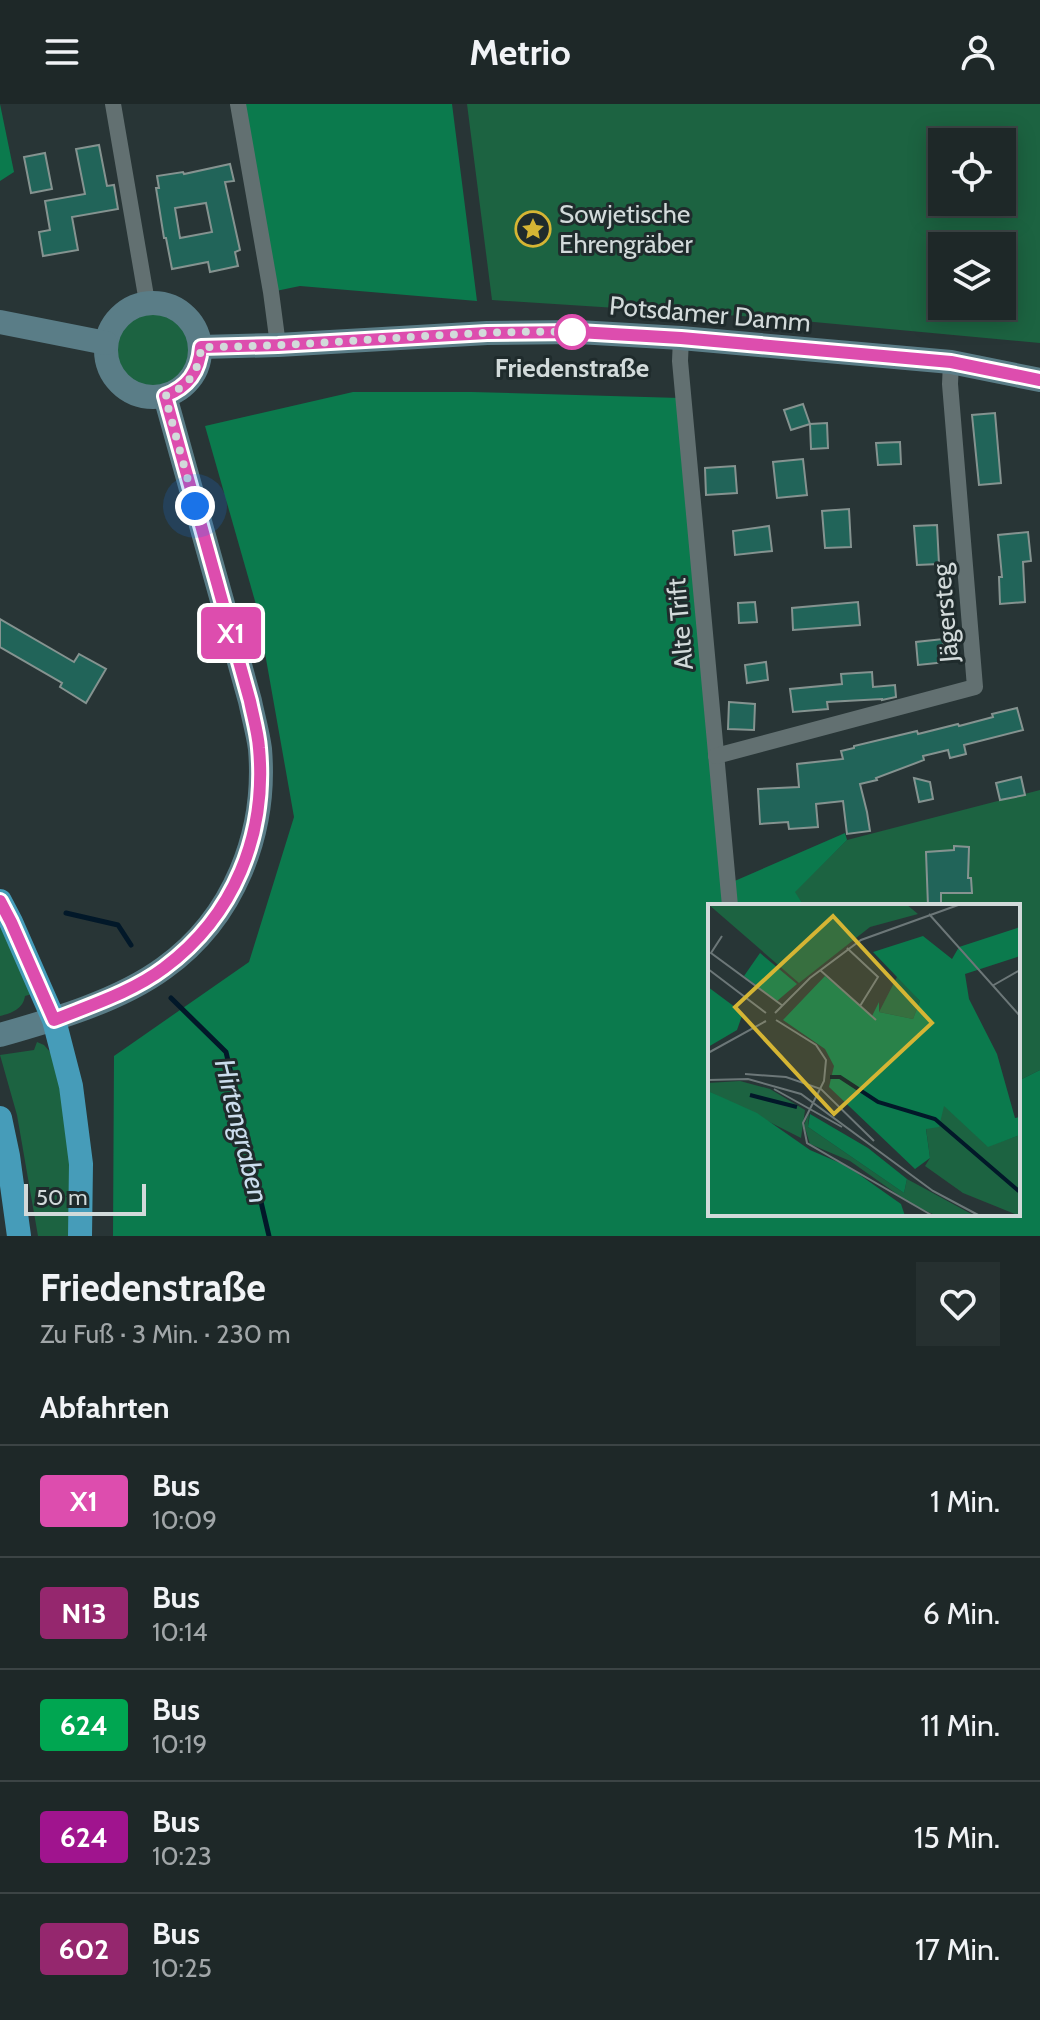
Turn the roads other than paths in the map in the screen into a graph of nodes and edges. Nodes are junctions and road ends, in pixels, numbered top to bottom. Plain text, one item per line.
1 (113, 104) edge
2 (238, 104) edge
3 (147, 302) junction
4 (0, 322) edge
5 (681, 338) junction
6 (106, 343) junction
7 (278, 345) junction
8 (201, 347) junction
9 (951, 362) junction
10 (1040, 380) edge
11 (165, 396) junction
12 (716, 756) junction
13 (0, 901) edge
14 (730, 904) edge
15 (54, 1020) junction
16 (3, 1034) edge
17 (0, 1118) edge
18 (19, 1236) edge
19 (80, 1236) edge

1 - 3 street
2 - 7 street
3 - 6 street
3 - 8 street
4 - 6 street
5 - 7 street, Potsdamer Damm
5 - 9 street, Potsdamer Damm
5 - 12 street, Alte Trift
6 - 11 street
7 - 8 street, Potsdamer Damm
8 - 11 street
9 - 10 street, Potsdamer Damm
9 - 12 street, Jägersteg
11 - 15 street
12 - 14 street, Alte Trift
13 - 15 highway
15 - 16 street
15 - 19 highway
17 - 18 highway

